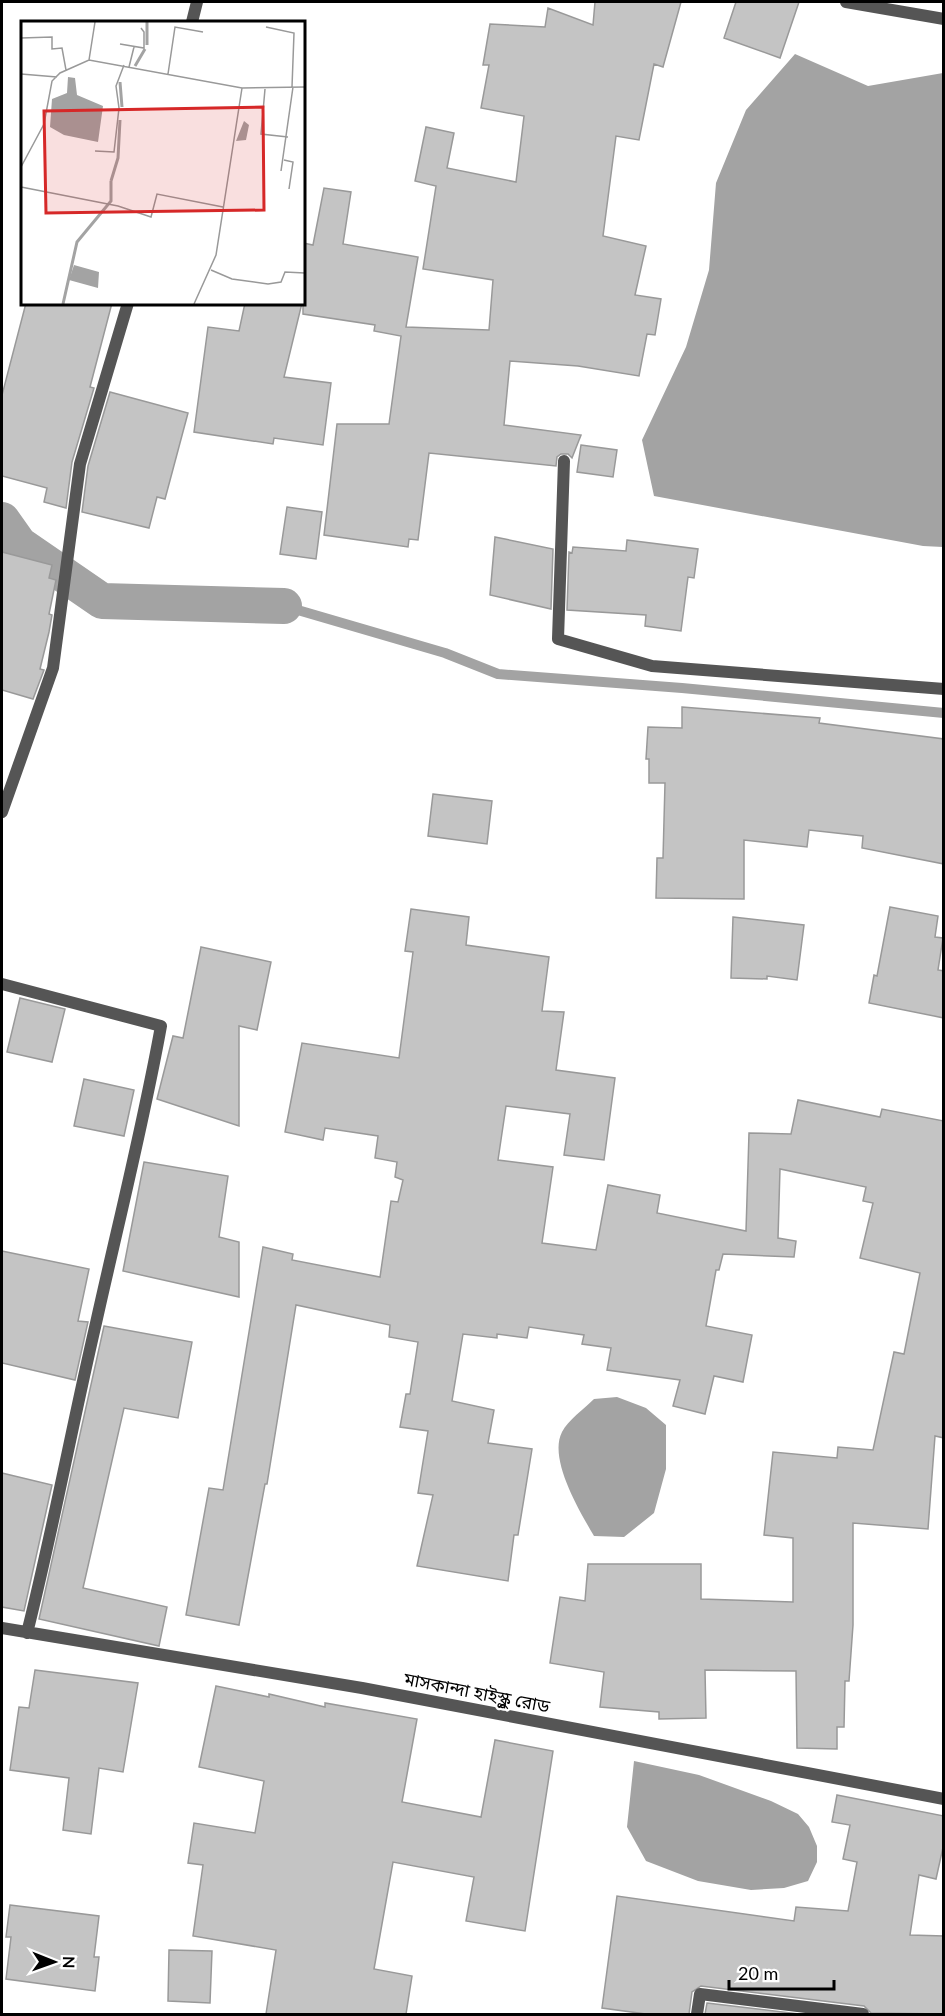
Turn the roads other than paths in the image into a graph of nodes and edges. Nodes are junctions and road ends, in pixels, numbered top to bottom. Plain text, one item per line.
1 (197, 2) edge
2 (846, 2) edge
3 (944, 19) edge
4 (192, 21) edge
5 (128, 304) edge
6 (564, 461) dead end
7 (944, 690) edge
8 (2, 812) edge
9 (2, 984) edge
10 (2, 1628) edge
11 (27, 1633) junction
12 (944, 1799) edge
13 (697, 2014) edge
14 (864, 2014) edge

1 - 4 street
2 - 3 street
5 - 8 street
6 - 7 street
9 - 11 street
10 - 11 street, মাসকান্দা হাইস্কুল রোড
11 - 12 street, মাসকান্দা হাইস্কুল রোড
13 - 14 street

